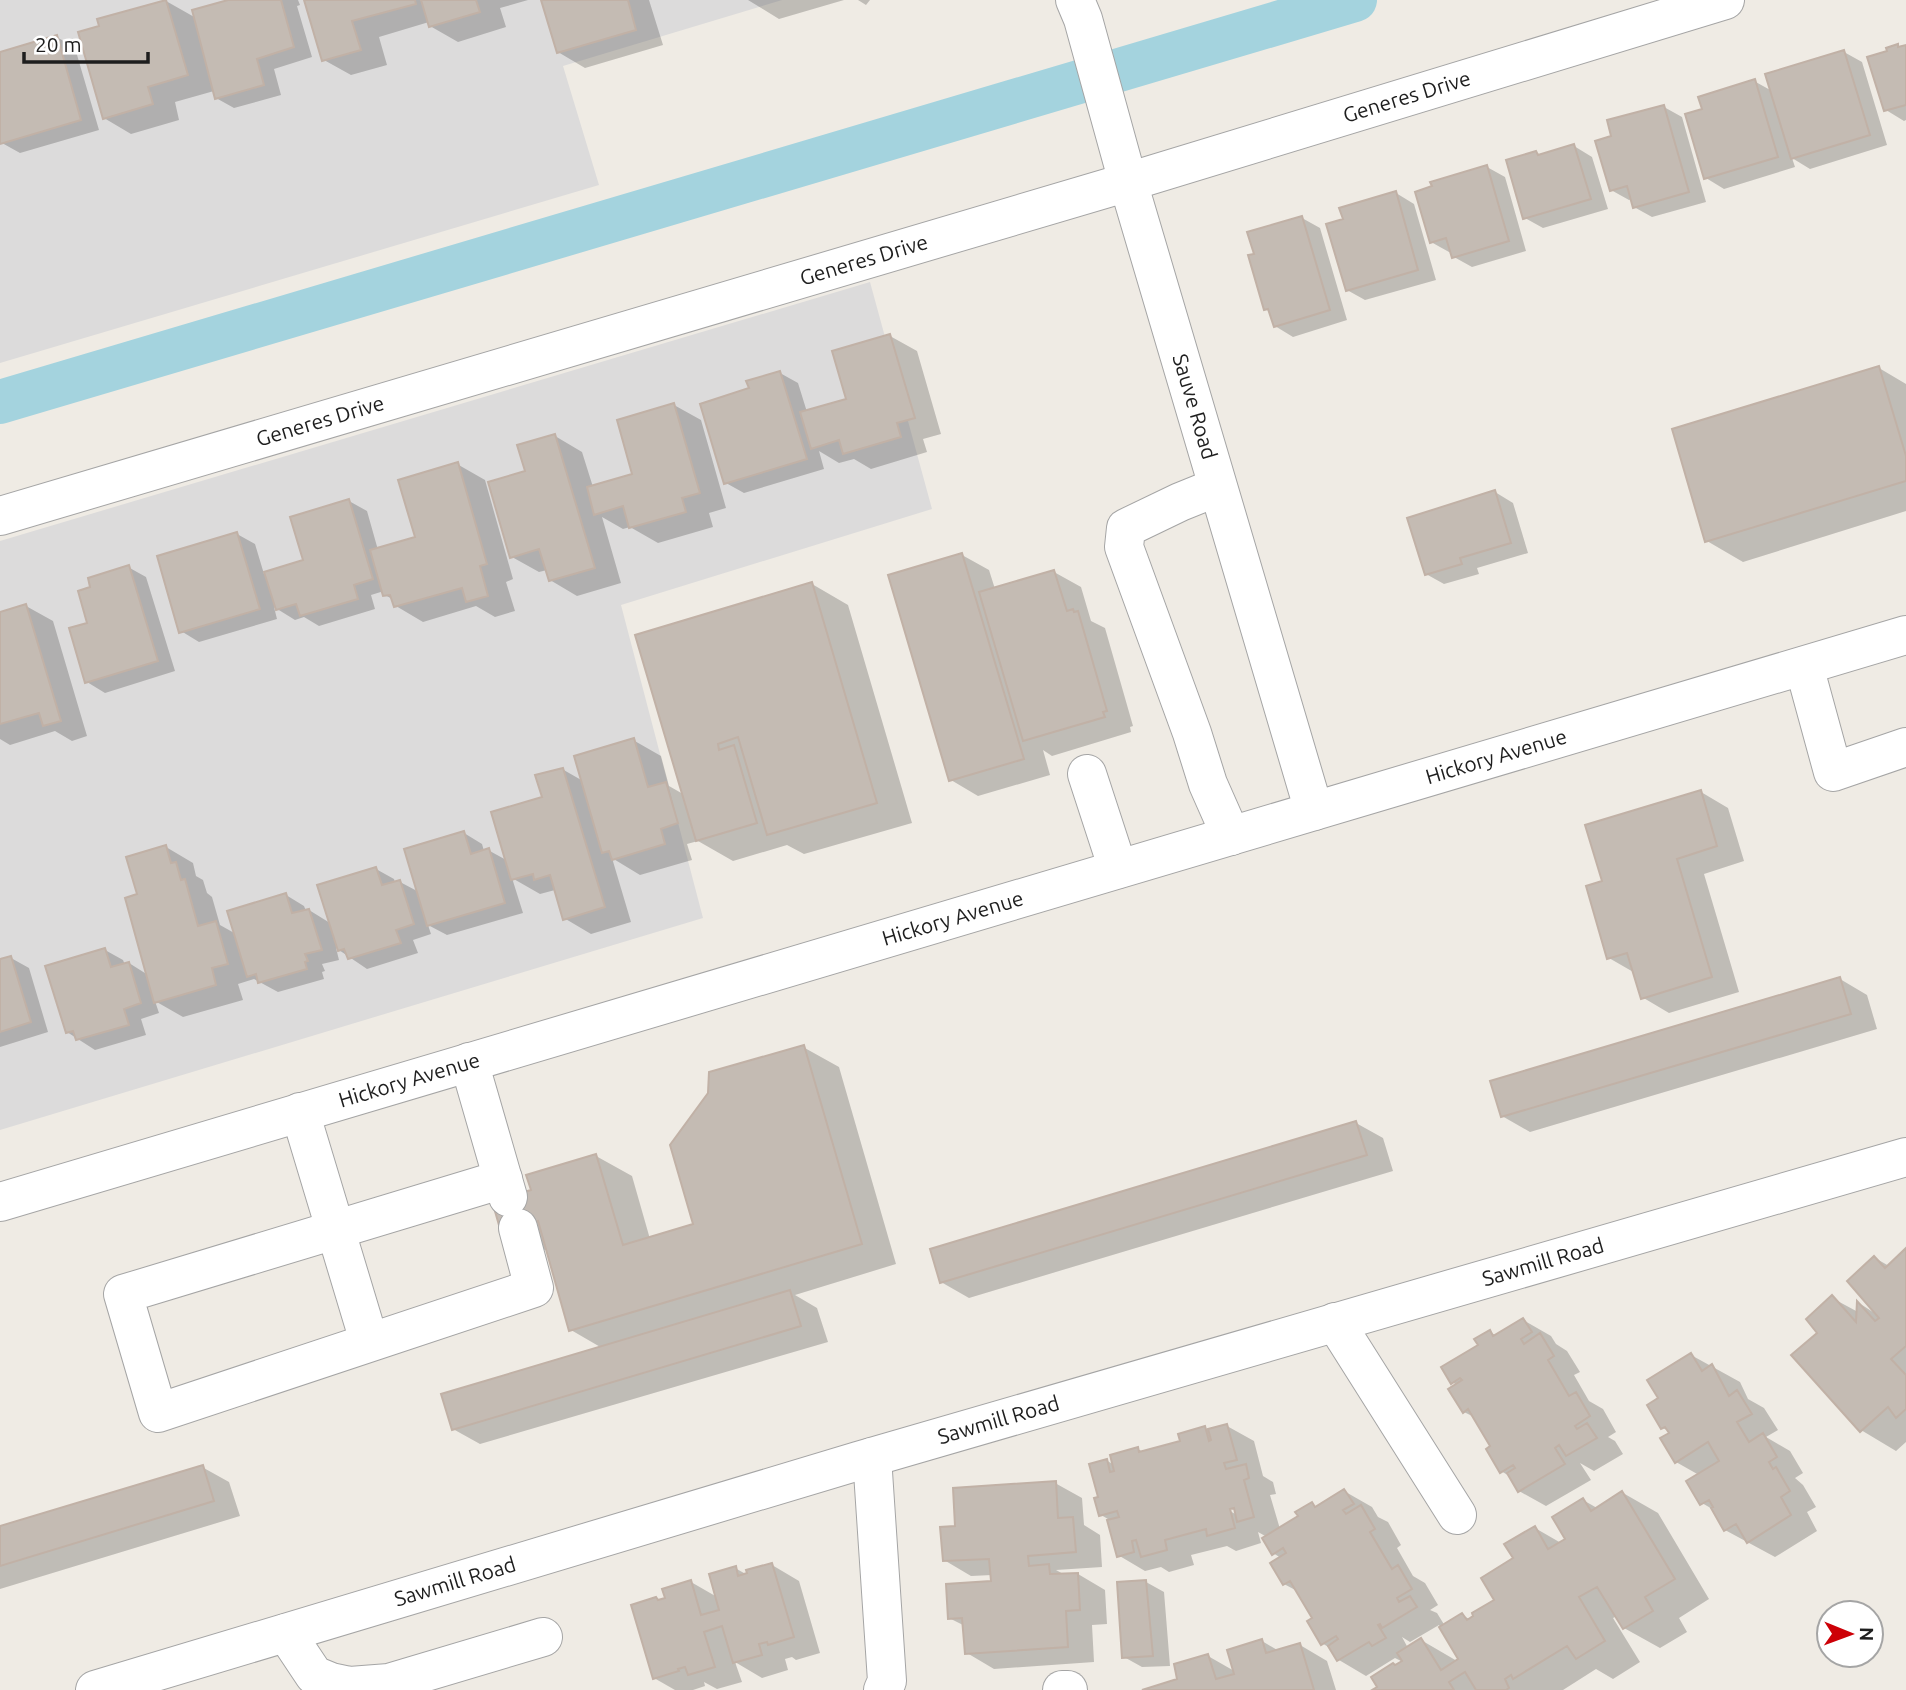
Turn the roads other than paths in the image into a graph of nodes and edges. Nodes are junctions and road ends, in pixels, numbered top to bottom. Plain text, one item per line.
1 (1726, 0) edge
2 (1079, 9) edge
3 (1128, 182) junction
4 (1217, 487) junction
5 (0, 516) edge
6 (1906, 635) edge
7 (1804, 666) junction
8 (1906, 747) edge
9 (1087, 774) dead end
10 (1314, 811) junction
11 (1231, 836) junction
12 (1118, 869) junction
13 (469, 1062) junction
14 (300, 1112) junction
15 (1906, 1157) edge
16 (509, 1201) junction
17 (0, 1202) edge
18 (336, 1229) junction
19 (1335, 1322) junction
20 (369, 1341) junction
21 (872, 1457) junction
22 (1457, 1515) dead end
23 (286, 1633) junction
24 (543, 1637) dead end
25 (95, 1690) edge
26 (883, 1690) edge
27 (1062, 1690) edge
28 (1068, 1690) edge

1 - 3 street, Generes Drive
2 - 3 street, Sauve Road
3 - 4 street, Sauve Road
3 - 5 street, Generes Drive
4 - 10 street, Sauve Road
4 - 11 street
6 - 7 street, Hickory Avenue
7 - 8 street
7 - 10 street, Hickory Avenue
9 - 12 street
10 - 11 street, Hickory Avenue
11 - 12 street, Hickory Avenue
12 - 13 street, Hickory Avenue
13 - 14 street, Hickory Avenue
13 - 16 street
14 - 17 street, Hickory Avenue
14 - 18 street
15 - 19 street, Sawmill Road
16 - 18 street
16 - 20 street
18 - 20 street
18 - 20 street
19 - 21 street, Sawmill Road
19 - 22 street
21 - 23 street, Sawmill Road
21 - 26 street
23 - 24 street
23 - 25 street, Sawmill Road
27 - 28 street

